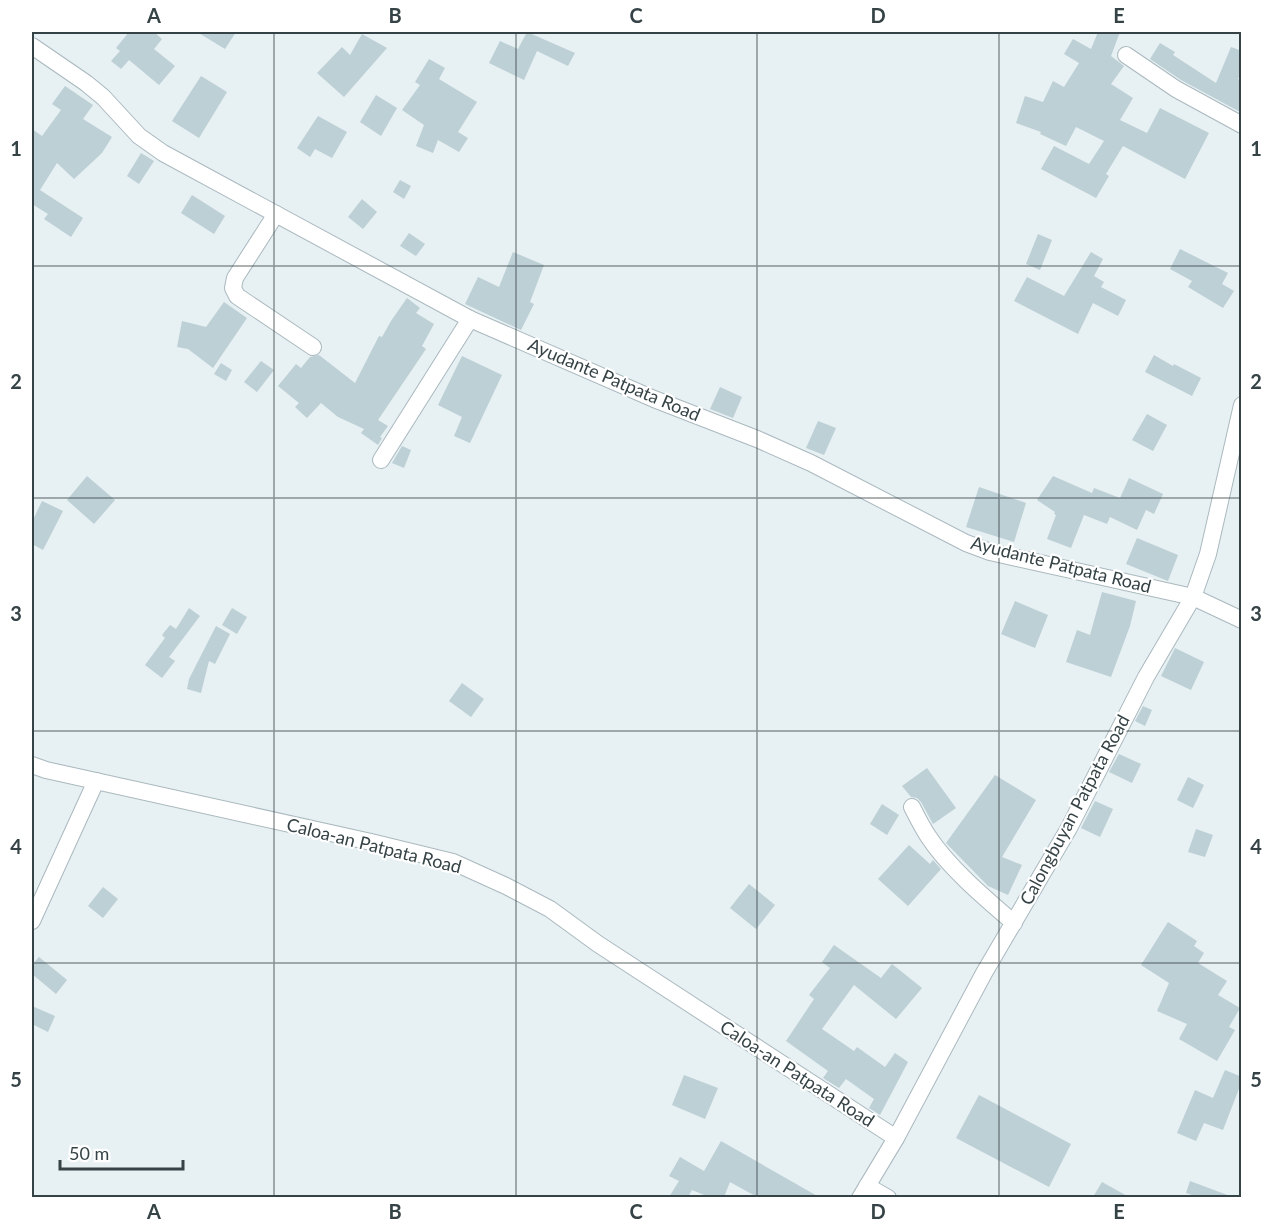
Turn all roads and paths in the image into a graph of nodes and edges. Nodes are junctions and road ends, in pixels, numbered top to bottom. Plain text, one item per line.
1 (32, 46) edge
2 (1126, 55) dead end
3 (1242, 125) edge
4 (276, 214) junction
5 (470, 319) junction
6 (313, 347) dead end
7 (1242, 405) edge
8 (381, 460) dead end
9 (1193, 597) junction
10 (1242, 620) edge
11 (32, 765) edge
12 (96, 781) junction
13 (912, 807) dead end
14 (32, 921) edge
15 (1014, 924) junction
16 (896, 1138) junction
17 (864, 1192) edge
18 (888, 1197) edge

1 - 4 street, Ayudante Patpata Road
2 - 3 street
4 - 5 street, Ayudante Patpata Road
4 - 6 street
5 - 8 street
5 - 9 street, Ayudante Patpata Road
7 - 9 street, Calongbuyan Patpata Road
9 - 10 street, Ayudante Patpata Road
9 - 15 street, Calongbuyan Patpata Road
11 - 12 street, Caloa-an Patpata Road
12 - 14 street
12 - 16 street, Caloa-an Patpata Road
13 - 15 street
15 - 16 street, Calongbuyan Patpata Road
16 - 17 street, Calongbuyan Patpata Road
17 - 18 street

